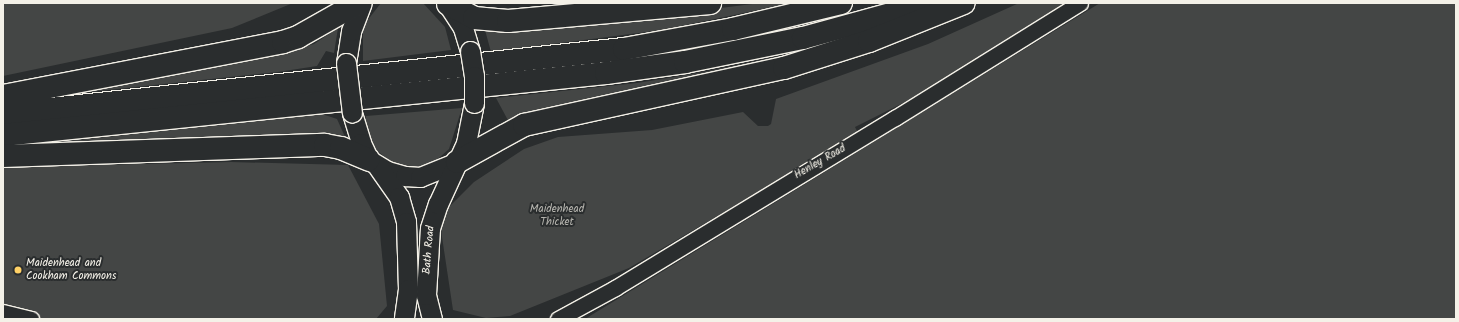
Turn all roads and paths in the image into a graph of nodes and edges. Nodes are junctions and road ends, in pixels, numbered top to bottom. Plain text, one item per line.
1 (358, 3) edge
2 (362, 3) edge
3 (448, 3) edge
4 (710, 3) edge
5 (841, 3) edge
6 (931, 3) edge
7 (964, 3) edge
8 (1080, 3) edge
9 (3, 96) edge
10 (3, 114) edge
11 (3, 135) edge
12 (3, 156) edge
13 (457, 162) junction
14 (374, 163) junction
15 (3, 312) edge
16 (31, 319) edge
17 (404, 319) edge
18 (432, 319) edge
19 (558, 319) edge

1 - 9 highway
2 - 14 main road, Bath Road, bridge
3 - 4 highway
3 - 13 main road, Bath Road, bridge
5 - 10 highway
6 - 11 highway
7 - 13 highway
8 - 19 street, Henley Road
12 - 14 highway
13 - 14 main road
13 - 18 main road, Bath Road
14 - 17 main road, Bath Road
15 - 16 street

